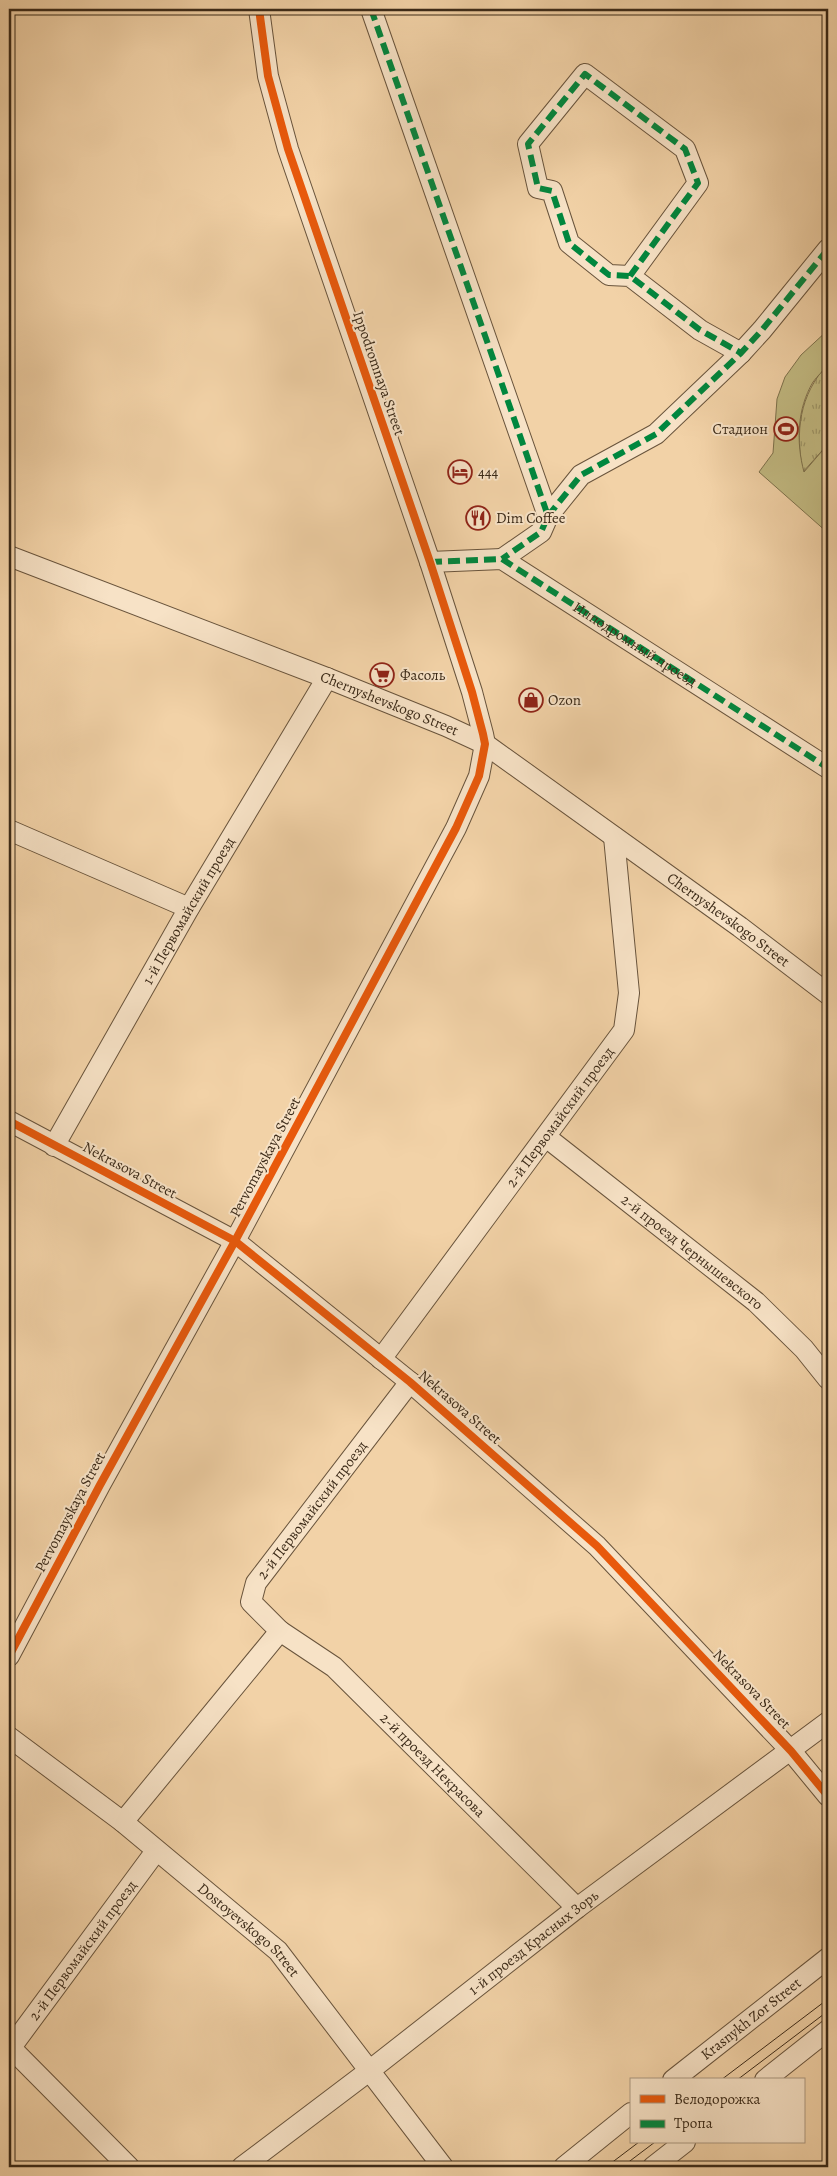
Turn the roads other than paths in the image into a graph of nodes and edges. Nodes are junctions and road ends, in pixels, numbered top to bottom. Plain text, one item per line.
1 (259, 9) edge
2 (371, 9) edge
3 (828, 249) edge
4 (630, 276) junction
5 (741, 353) junction
6 (548, 516) junction
7 (9, 556) edge
8 (502, 559) junction
9 (430, 562) junction
10 (328, 678) junction
11 (485, 744) junction
12 (828, 768) edge
13 (9, 830) edge
14 (614, 837) junction
15 (189, 908) junction
16 (828, 994) edge
17 (9, 1121) edge
18 (546, 1137) junction
19 (54, 1146) junction
20 (235, 1241) junction
21 (381, 1359) junction
22 (828, 1379) edge
23 (410, 1382) junction
24 (280, 1631) junction
25 (9, 1656) edge
26 (828, 1722) edge
27 (9, 1737) edge
28 (791, 1751) junction
29 (828, 1796) edge
30 (123, 1822) junction
31 (156, 1852) junction
32 (577, 1908) junction
33 (828, 1958) edge
34 (828, 2030) edge
35 (10, 2049) edge
36 (370, 2071) junction
37 (676, 2078) edge
38 (768, 2078) edge
39 (630, 2114) edge
40 (682, 2144) edge
41 (129, 2167) edge
42 (242, 2167) edge
43 (442, 2167) edge
44 (564, 2167) edge
45 (653, 2167) edge

1 - 9 street, Ippodromnaya Street
2 - 6 street
3 - 5 street
4 - 4 street
4 - 5 street
5 - 6 street
6 - 8 street
7 - 10 street, Chernyshevskogo Street
8 - 9 street
8 - 12 street, Ипподромный проезд
9 - 11 street, Ippodromnaya Street
10 - 11 street, Chernyshevskogo Street
10 - 15 street, 1-й Первомайский проезд
11 - 14 street, Chernyshevskogo Street
11 - 20 street, Pervomayskaya Street
13 - 15 street
14 - 16 street, Chernyshevskogo Street
14 - 18 street, 2-й Первомайский проезд
15 - 19 street, 1-й Первомайский проезд
17 - 19 street, Nekrasova Street
18 - 21 street, 2-й Первомайский проезд
18 - 22 street, 2-й проезд Чернышевского
19 - 20 street, Nekrasova Street
20 - 21 street, Nekrasova Street
20 - 25 street, Pervomayskaya Street
21 - 23 street, Nekrasova Street
23 - 24 street, 2-й Первомайский проезд
23 - 28 street, Nekrasova Street
24 - 30 street
24 - 32 street, 2-й проезд Некрасова
26 - 28 street, 1-й проезд Красных Зорь
27 - 30 street, Dostoyevskogo Street
28 - 29 street, Nekrasova Street
28 - 32 street, 1-й проезд Красных Зорь
30 - 31 street, Dostoyevskogo Street
31 - 35 street, 2-й Первомайский проезд
31 - 36 street, Dostoyevskogo Street
32 - 36 street, 1-й проезд Красных Зорь
33 - 37 street, Krasnykh Zor Street
34 - 38 street
35 - 41 street
36 - 42 street, 1-й проезд Красных Зорь
36 - 43 street, Dostoyevskogo Street
39 - 44 street
40 - 45 street

